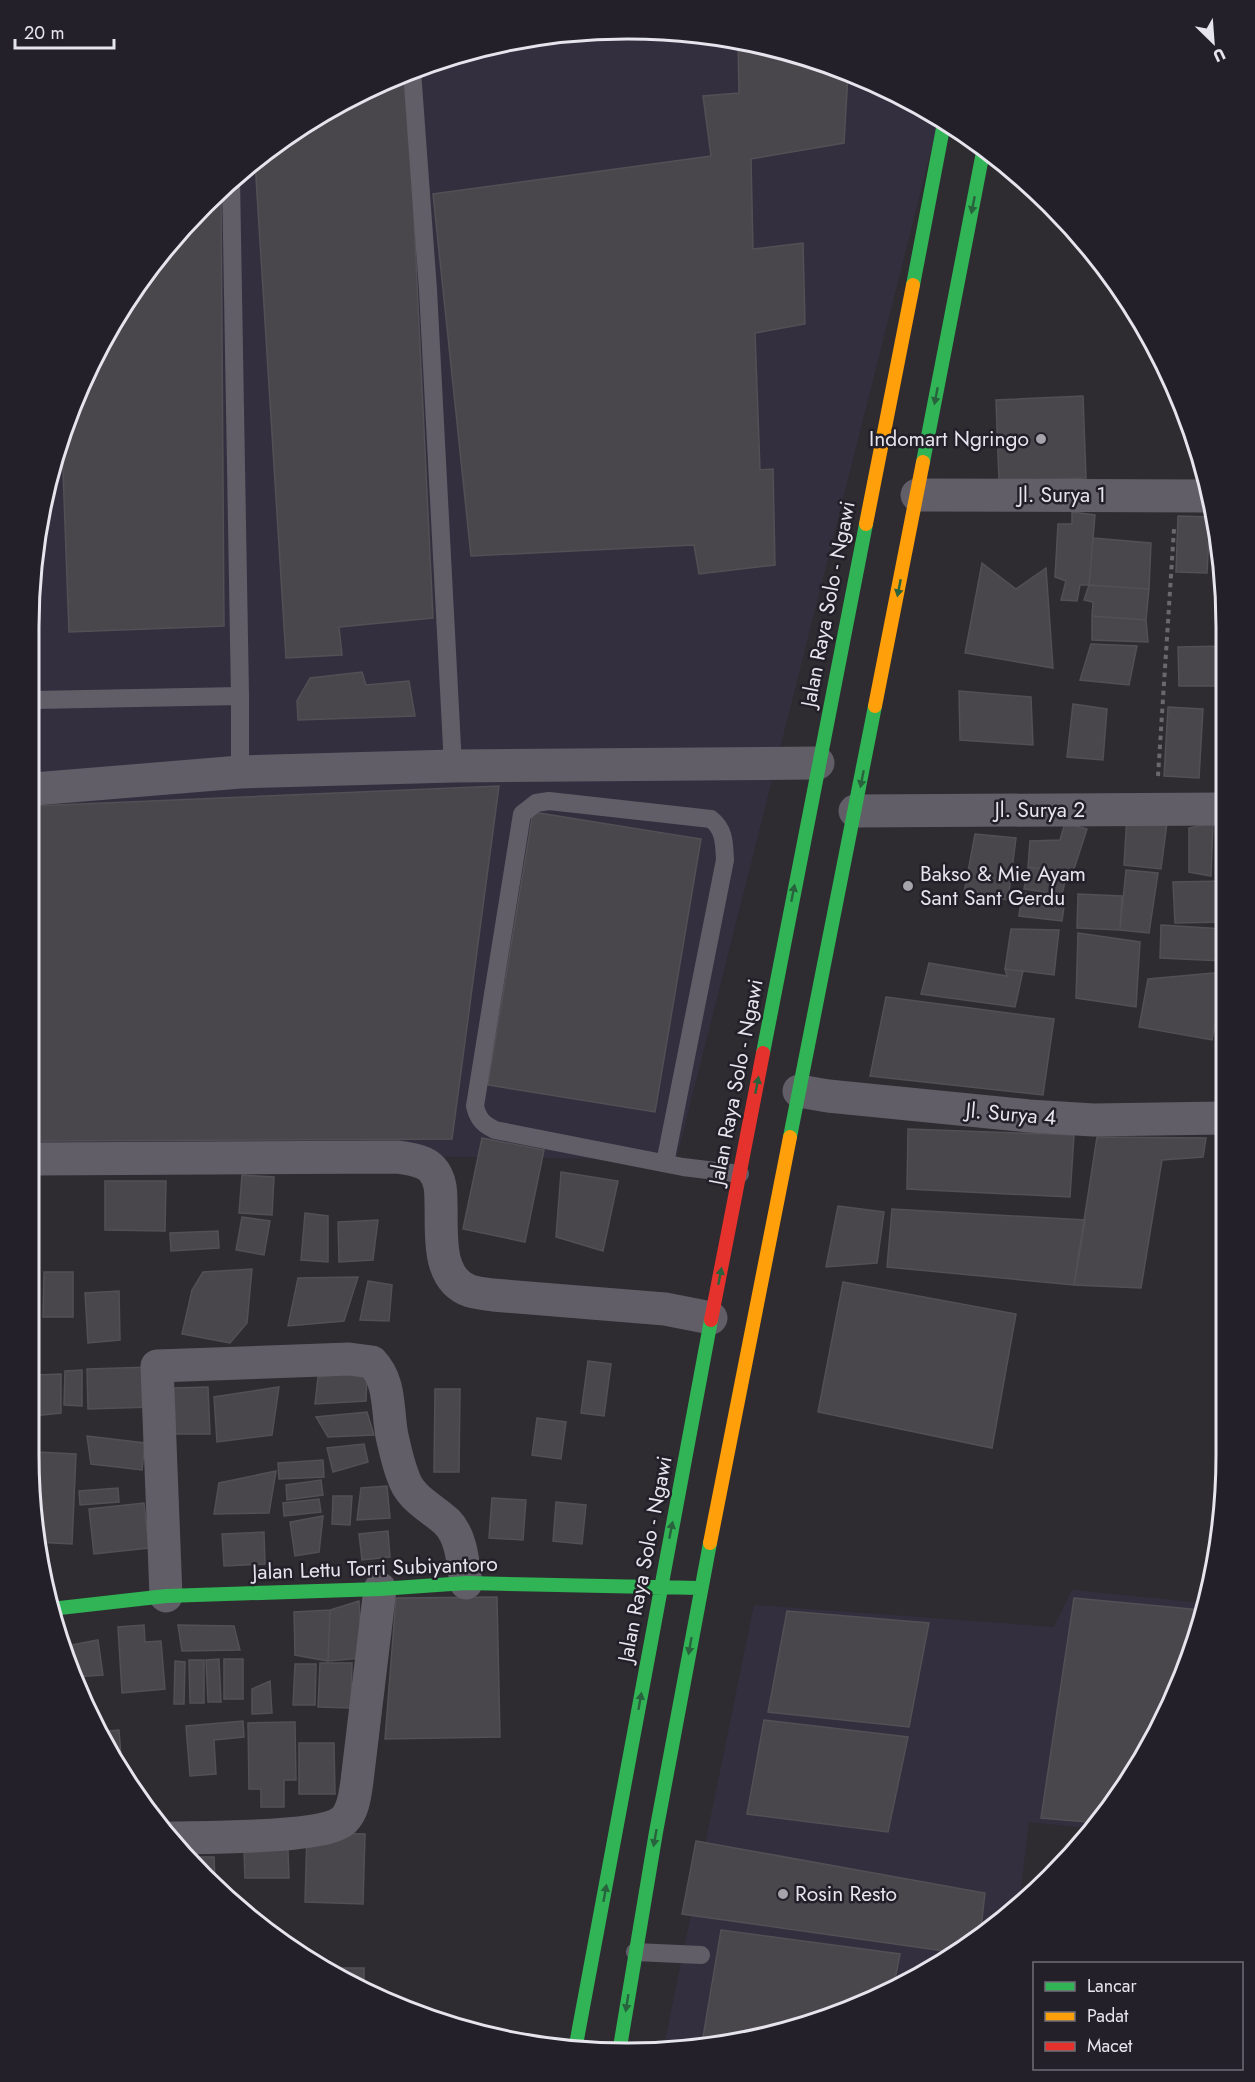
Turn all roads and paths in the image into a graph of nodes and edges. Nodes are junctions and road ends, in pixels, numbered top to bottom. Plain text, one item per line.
1 (413, 80) edge
2 (942, 131) edge
3 (982, 158) edge
4 (231, 192) edge
5 (917, 495) junction
6 (1192, 496) edge
7 (240, 696) junction
8 (39, 700) edge
9 (818, 763) junction
10 (453, 766) junction
11 (240, 772) junction
12 (39, 789) edge
13 (1216, 809) edge
14 (1156, 810) junction
15 (855, 811) junction
16 (799, 1091) junction
17 (1216, 1118) edge
18 (39, 1159) edge
19 (665, 1163) junction
20 (740, 1174) junction
21 (711, 1318) junction
22 (466, 1583) junction
23 (660, 1587) junction
24 (700, 1588) junction
25 (380, 1589) junction
26 (166, 1596) junction
27 (59, 1608) edge
28 (181, 1838) edge
29 (630, 1952) junction
30 (701, 1955) dead end
31 (577, 2041) edge
32 (620, 2043) edge

1 - 10 lane
2 - 9 main road, Jalan Raya Solo - Ngawi
3 -> 5 main road
4 - 7 lane
5 - 6 street, Jl. Surya 1
5 -> 15 main road
6 - 14 path
7 - 8 lane
7 - 11 lane
9 - 10 street
20 -> 9 main road, Jalan Raya Solo - Ngawi
10 - 11 street
11 - 12 street
13 - 14 street, Jl. Surya 2
14 - 15 street, Jl. Surya 2
15 - 16 main road
16 - 17 street, Jl. Surya 4
16 - 24 main road
18 - 21 street
19 - 19 lane
19 - 20 lane
21 -> 20 main road, Jalan Raya Solo - Ngawi
23 -> 21 main road, Jalan Raya Solo - Ngawi
22 - 23 main road, Jalan Lettu Torri Subiyantoro
22 - 25 main road, Jalan Lettu Torri Subiyantoro
22 - 26 street
23 - 24 main road, Jalan Lettu Torri Subiyantoro
31 -> 23 main road, Jalan Raya Solo - Ngawi
24 -> 29 main road
25 - 26 main road, Jalan Lettu Torri Subiyantoro
25 - 28 street
26 - 27 main road, Jalan Lettu Torri Subiyantoro
29 - 30 lane
29 -> 32 main road

